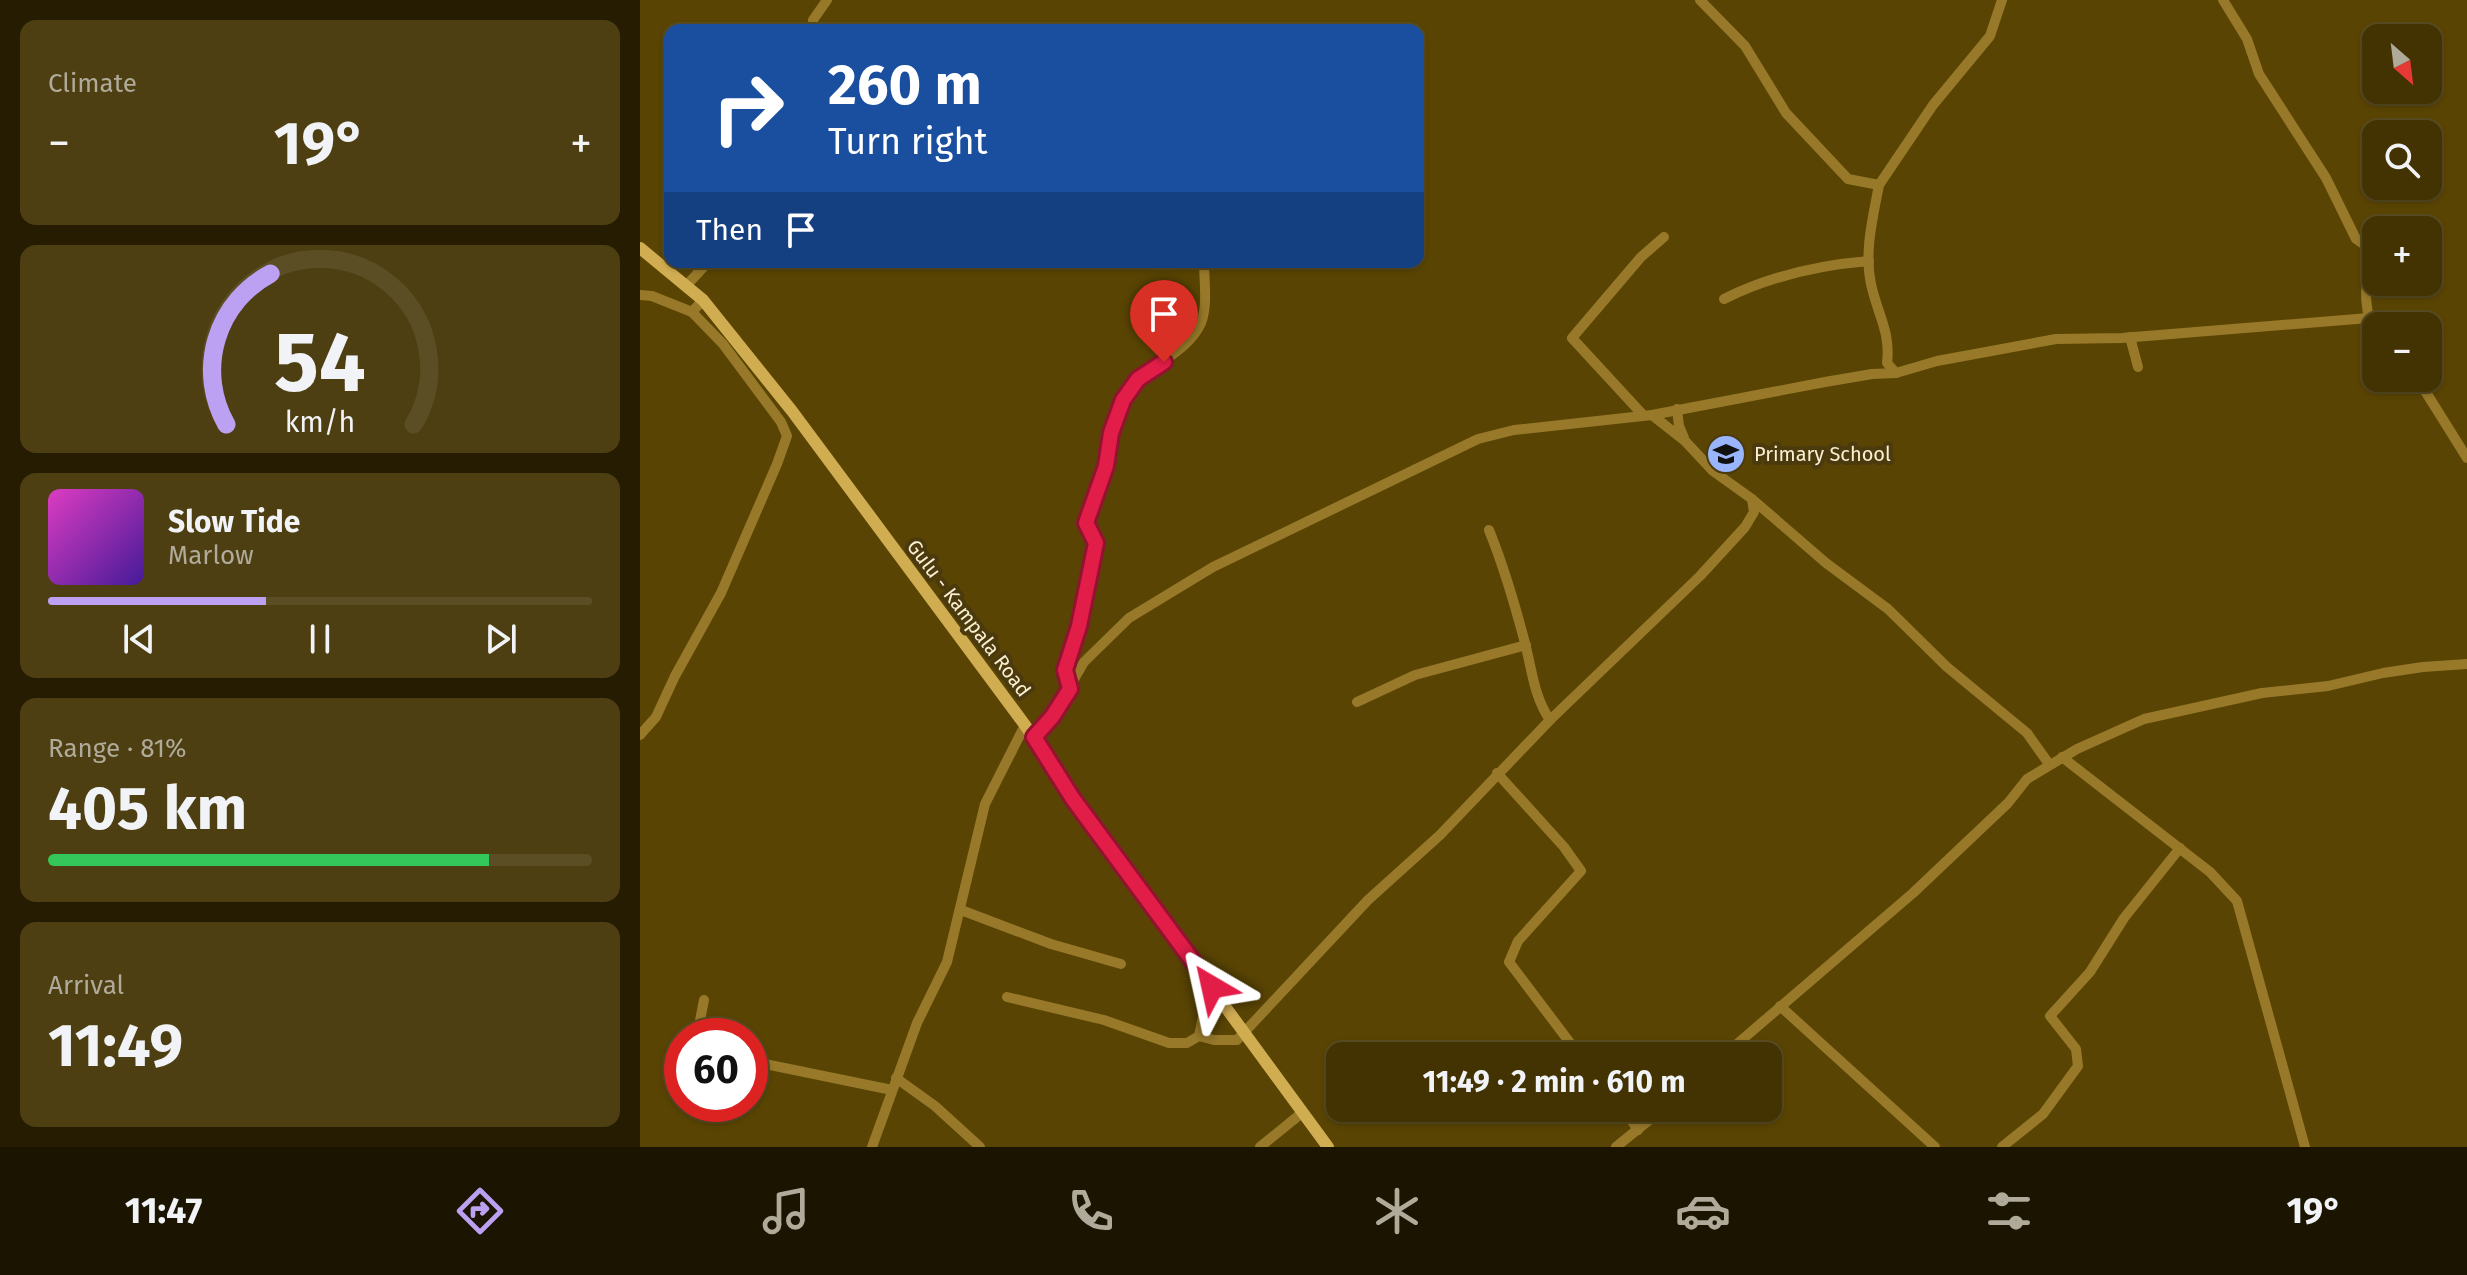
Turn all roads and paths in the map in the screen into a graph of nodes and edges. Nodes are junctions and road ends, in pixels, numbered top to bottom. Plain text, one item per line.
1 (827, 0) edge
2 (1700, 0) edge
3 (2002, 0) edge
4 (2223, 0) edge
5 (813, 24) edge
6 (1879, 185) junction
7 (1664, 237) dead end
8 (640, 248) edge
9 (1869, 261) junction
10 (664, 268) edge
11 (664, 268) edge
12 (702, 268) edge
13 (1204, 268) edge
14 (686, 286) junction
15 (640, 295) edge
16 (1724, 299) dead end
17 (703, 300) junction
18 (692, 312) junction
19 (2368, 312) edge
20 (2362, 319) edge
21 (2130, 337) junction
22 (1887, 363) junction
23 (2138, 367) dead end
24 (1896, 373) junction
25 (1872, 374) junction
26 (2426, 392) edge
27 (1677, 409) junction
28 (1648, 415) junction
29 (1685, 441) junction
30 (2467, 458) edge
31 (1752, 499) junction
32 (1489, 530) dead end
33 (1526, 645) junction
34 (2467, 664) edge
35 (1070, 689) junction
36 (1357, 702) dead end
37 (1550, 720) junction
38 (1025, 725) junction
39 (640, 735) edge
40 (1034, 737) junction
41 (2062, 757) junction
42 (2049, 764) junction
43 (1497, 773) junction
44 (2180, 848) junction
45 (961, 910) junction
46 (1121, 964) dead end
47 (1217, 994) junction
48 (1007, 997) dead end
49 (704, 1000) dead end
50 (1780, 1006) junction
51 (700, 1018) edge
52 (1244, 1032) junction
53 (1199, 1036) junction
54 (1569, 1042) edge
55 (1739, 1042) edge
56 (768, 1065) edge
57 (896, 1078) junction
58 (892, 1090) junction
59 (1303, 1112) junction
60 (1633, 1122) edge
61 (1647, 1122) edge
62 (1638, 1130) junction
63 (872, 1147) edge
64 (980, 1147) edge
65 (1260, 1147) edge
66 (1328, 1147) edge
67 (1616, 1147) edge
68 (1935, 1147) edge
69 (2002, 1147) edge
70 (2305, 1147) edge

1 - 5 street
2 - 6 street
3 - 6 street
4 - 19 street
6 - 9 street
7 - 28 street
8 - 11 main road, Gulu - Kampala Road
9 - 16 street
9 - 22 street
10 - 14 main road, Gulu - Kampala Road
12 - 14 street
13 - 35 street
14 - 17 main road, Gulu - Kampala Road
15 - 18 street
17 - 18 street
17 - 38 main road, Gulu - Kampala Road
18 - 39 street
20 - 21 street
21 - 23 street
21 - 24 street
22 - 24 street
22 - 25 street
24 - 25 street
25 - 27 street
26 - 30 street
27 - 28 street
27 - 29 street
28 - 29 street
28 - 35 street
29 - 31 street
31 - 37 street
31 - 42 street
32 - 33 street
33 - 36 street
33 - 37 street
34 - 41 street
35 - 40 street
37 - 43 street
38 - 40 main road, Gulu - Kampala Road
38 - 45 street
40 - 47 main road, Gulu - Kampala Road
41 - 42 street
41 - 44 street
42 - 50 street
43 - 52 street
43 - 54 street
44 - 69 street
44 - 70 street
45 - 46 street
45 - 57 street
47 - 52 main road, Gulu - Kampala Road
47 - 53 street
48 - 53 street
49 - 51 street
50 - 55 street
50 - 68 street
52 - 53 street
52 - 59 main road, Gulu - Kampala Road
56 - 58 street
57 - 58 street
57 - 64 street
58 - 63 street
59 - 65 street
59 - 66 main road, Gulu - Kampala Road
60 - 62 street
61 - 62 street
62 - 67 street

